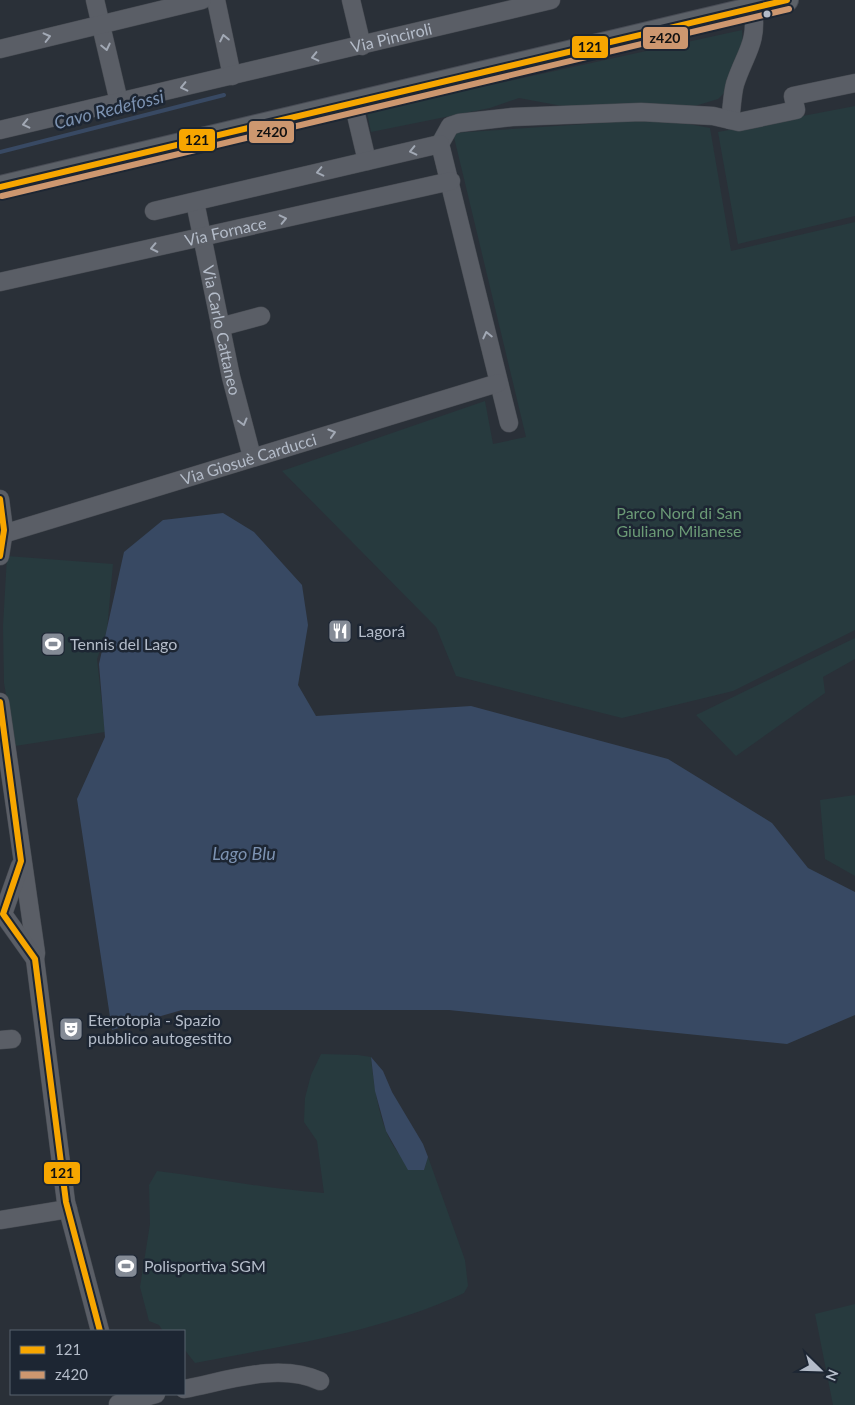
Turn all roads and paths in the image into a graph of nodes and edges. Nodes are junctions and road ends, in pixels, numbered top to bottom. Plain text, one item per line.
1 (95, 0) edge
2 (202, 0) edge
3 (216, 0) edge
4 (351, 0) edge
5 (551, 0) edge
6 (787, 0) edge
7 (753, 8) junction
8 (101, 24) junction
9 (362, 46) junction
10 (0, 49) edge
11 (232, 76) junction
12 (855, 83) edge
13 (119, 102) junction
14 (353, 102) junction
15 (730, 120) junction
16 (1, 127) edge
17 (440, 144) junction
18 (367, 161) junction
19 (451, 181) junction
20 (0, 186) edge
21 (195, 202) junction
22 (154, 211) dead end
23 (201, 238) junction
24 (0, 282) edge
25 (261, 316) dead end
26 (220, 327) junction
27 (498, 382) junction
28 (509, 423) dead end
29 (252, 458) junction
30 (0, 499) edge
31 (2, 534) edge
32 (0, 556) edge
33 (0, 702) edge
34 (21, 861) junction
35 (30, 911) junction
36 (5, 915) edge
37 (35, 960) junction
38 (68, 1209) junction
39 (0, 1220) edge
40 (100, 1330) edge
41 (320, 1381) dead end
42 (185, 1389) edge
43 (154, 1398) edge
44 (118, 1405) edge

1 - 8 street
2 - 8 street
11 -> 3 street
4 - 9 street
5 - 9 street, Via Pinciroli
6 - 7 main road
7 - 14 main road
7 - 15 street
10 -> 8 street
8 -> 13 street
9 -> 11 street, Via Pinciroli
11 -> 13 street, Via Pinciroli
12 - 15 street
13 -> 16 street, Via Pinciroli
14 - 18 street
14 - 20 main road
15 - 17 street
17 -> 18 street
17 - 19 street
18 -> 21 street
23 -> 19 street, Via Fornace
27 -> 19 street
21 - 22 street
21 - 23 street, Via Carlo Cattaneo
23 -> 24 street, Via Fornace
23 - 26 street, Via Carlo Cattaneo
25 - 26 street
26 -> 29 street, Via Carlo Cattaneo
27 - 28 street
29 -> 27 street, Via Giosuè Carducci
29 - 31 street, Via Giosuè Carducci
30 - 31 street
31 - 32 street
33 - 34 street
34 - 35 street
34 - 36 street
35 - 36 street
35 - 37 street
36 - 37 street
37 - 38 street
38 - 39 street
38 - 40 street
41 - 42 street
43 - 44 street

